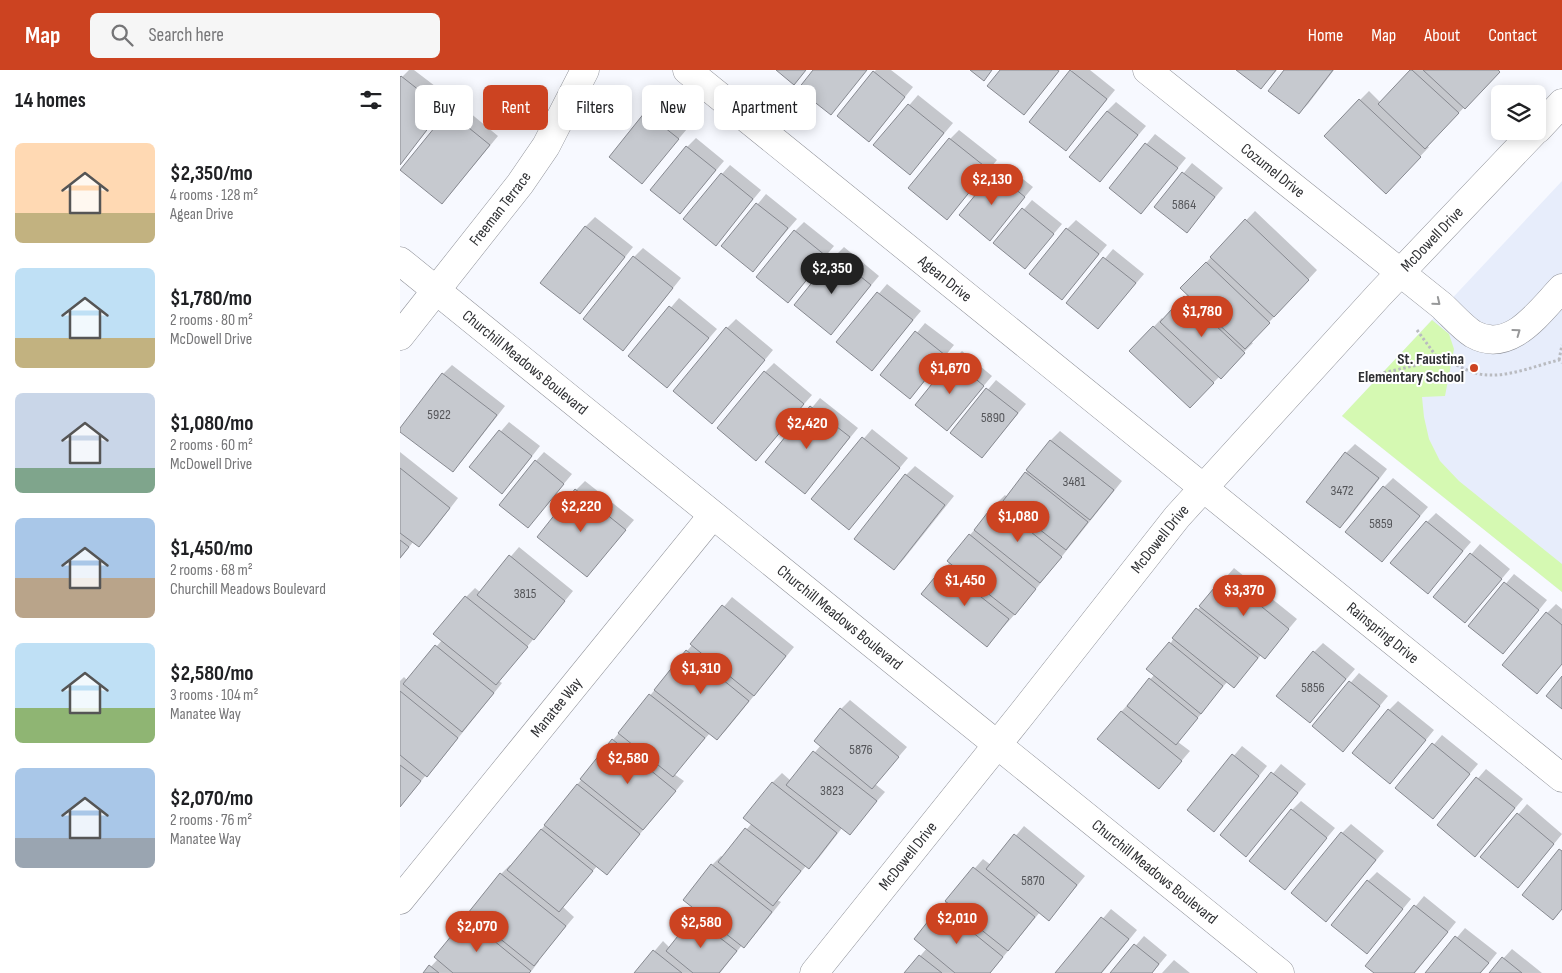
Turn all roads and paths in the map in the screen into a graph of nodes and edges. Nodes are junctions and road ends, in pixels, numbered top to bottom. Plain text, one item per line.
1 (586, 70) edge
2 (687, 70) edge
3 (1147, 70) edge
4 (1562, 103) edge
5 (1546, 120) edge
6 (1526, 140) edge
7 (400, 261) edge
8 (1400, 272) junction
9 (1562, 288) edge
10 (436, 291) junction
11 (1418, 330) dead end
12 (400, 336) edge
13 (1562, 344) edge
14 (1439, 360) junction
15 (1560, 362) edge
16 (1374, 375) dead end
17 (1204, 487) junction
18 (712, 516) junction
19 (997, 744) junction
20 (1562, 778) edge
21 (400, 900) edge
22 (814, 973) edge
23 (1280, 973) edge

1 - 10 street, Freeman Terrace
2 - 17 street, Agean Drive
3 - 8 street, Cozumel Drive
4 - 5 street, McDowell Drive
6 - 8 street, McDowell Drive
7 - 10 street, Churchill Meadows Boulevard
8 -> 9 street, Cozumel Drive
8 - 17 street, McDowell Drive
10 - 12 street, Freeman Terrace
10 - 18 street, Churchill Meadows Boulevard
11 - 14 path
13 - 15 path
14 - 15 path
14 - 16 path
17 - 19 street, McDowell Drive
17 - 20 street, Rainspring Drive
18 - 19 street, Churchill Meadows Boulevard
18 - 21 street, Manatee Way
19 - 22 street, McDowell Drive
19 - 23 street, Churchill Meadows Boulevard

